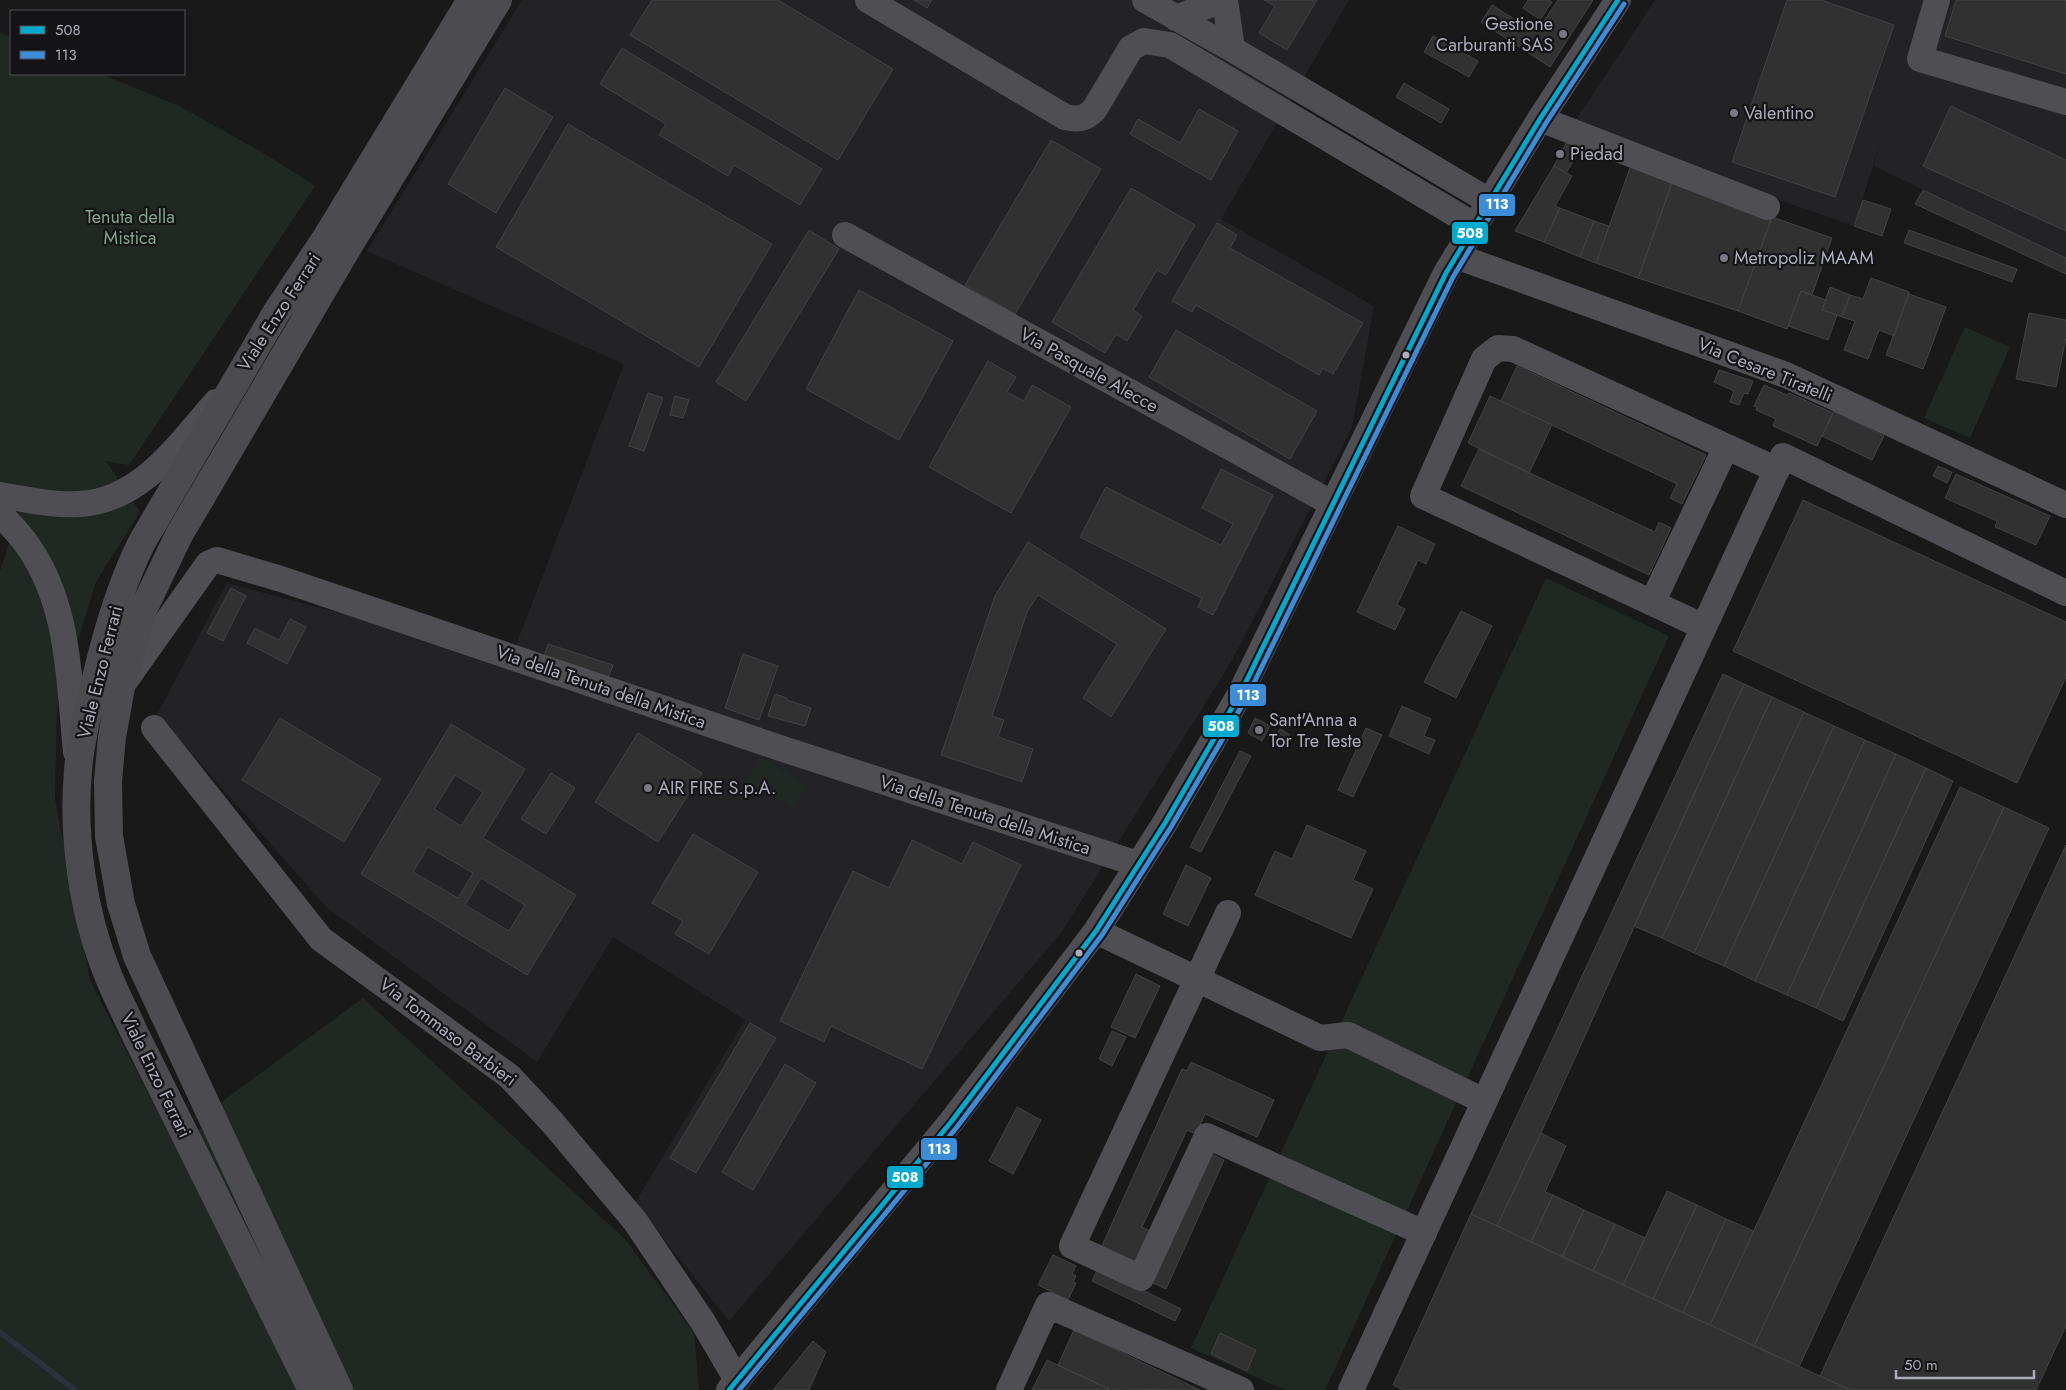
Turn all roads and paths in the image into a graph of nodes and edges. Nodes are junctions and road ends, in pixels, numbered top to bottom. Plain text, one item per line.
1 (471, 0) edge
2 (498, 0) edge
3 (868, 0) edge
4 (1145, 0) edge
5 (1224, 0) edge
6 (1618, 0) edge
7 (1937, 0) edge
8 (1176, 18) junction
9 (1222, 43) junction
10 (1198, 61) junction
11 (2066, 102) edge
12 (1540, 119) junction
13 (1489, 201) junction
14 (1767, 207) dead end
15 (1474, 225) junction
16 (846, 235) dead end
17 (1456, 256) junction
18 (233, 383) junction
19 (1726, 447) junction
20 (1777, 470) junction
21 (0, 495) edge
22 (1333, 504) junction
23 (2066, 505) edge
24 (0, 514) edge
25 (2066, 593) edge
26 (1652, 603) junction
27 (1704, 627) junction
28 (121, 686) junction
29 (154, 728) dead end
30 (78, 770) junction
31 (1138, 864) junction
32 (1228, 913) dead end
33 (1096, 931) junction
34 (1197, 979) junction
35 (1484, 1101) junction
36 (1424, 1233) junction
37 (733, 1385) edge
38 (312, 1390) edge
39 (338, 1390) edge
40 (1010, 1390) edge
41 (1241, 1390) edge
42 (1351, 1390) edge

1 - 18 main road, Viale Enzo Ferrari
2 - 28 main road, Viale Enzo Ferrari
3 - 10 street
4 - 8 street
5 - 8 street
5 - 9 street
6 - 12 street
7 - 11 street
8 - 9 street
9 - 10 street
9 - 13 street
10 - 15 street
12 - 13 street
12 - 14 street
13 - 15 street
15 - 17 street
16 - 22 street, Via Pasquale Alecce
17 - 22 street
17 - 23 street, Via Cesare Tiratelli
18 - 21 street
18 - 30 main road, Viale Enzo Ferrari
19 - 20 street
19 - 26 street
19 - 26 street
20 - 25 street
20 - 27 street
22 - 31 street
24 - 30 street
26 - 27 street
27 - 35 street
28 - 31 street, Via della Tenuta della Mistica
28 - 39 main road, Viale Enzo Ferrari
29 - 37 street, Via Tommaso Barbieri
30 - 38 main road, Viale Enzo Ferrari
31 - 33 street
32 - 34 street
33 - 34 street
33 - 37 street
34 - 35 street
34 - 36 street
35 - 36 street
36 - 42 street
40 - 41 street

